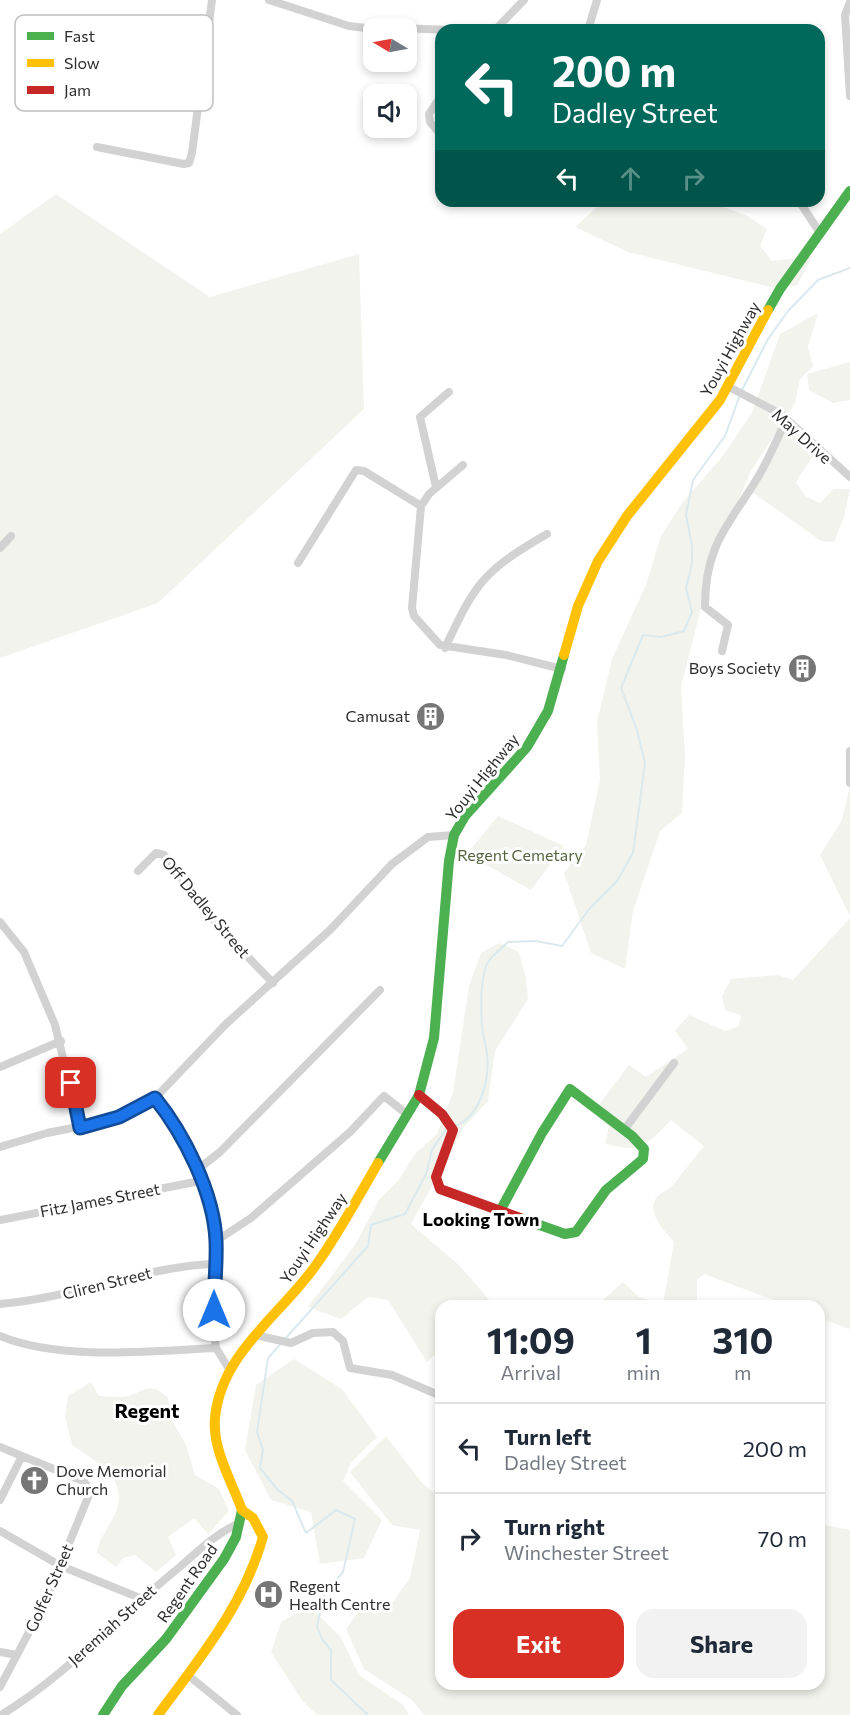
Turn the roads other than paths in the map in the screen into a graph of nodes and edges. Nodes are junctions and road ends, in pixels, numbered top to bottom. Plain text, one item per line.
1 (212, 0) edge
2 (269, 0) edge
3 (524, 0) edge
4 (597, 0) edge
5 (850, 2) edge
6 (209, 15) edge
7 (501, 24) edge
8 (590, 24) edge
9 (363, 28) edge
10 (417, 29) edge
11 (435, 29) edge
12 (850, 96) edge
13 (435, 105) edge
14 (197, 111) edge
15 (435, 128) edge
16 (97, 147) dead end
17 (850, 191) edge
18 (803, 207) edge
19 (820, 233) junction
20 (733, 388) junction
21 (449, 392) dead end
22 (787, 419) junction
23 (463, 465) dead end
24 (850, 477) edge
25 (436, 487) junction
26 (421, 506) junction
27 (547, 534) dead end
28 (11, 536) dead end
29 (0, 548) edge
30 (298, 563) dead end
31 (446, 648) junction
32 (722, 651) dead end
33 (562, 669) junction
34 (850, 751) edge
35 (850, 783) edge
36 (454, 835) junction
37 (138, 870) dead end
38 (0, 922) edge
39 (273, 983) junction
40 (380, 990) dead end
41 (61, 1041) junction
42 (674, 1063) dead end
43 (0, 1067) edge
44 (419, 1095) junction
45 (155, 1098) junction
46 (408, 1115) junction
47 (80, 1128) junction
48 (624, 1130) junction
49 (0, 1147) edge
50 (197, 1170) junction
51 (200, 1181) junction
52 (499, 1213) junction
53 (0, 1220) edge
54 (216, 1241) junction
55 (214, 1264) junction
56 (0, 1304) edge
57 (255, 1335) junction
58 (0, 1336) edge
59 (216, 1348) junction
60 (229, 1370) junction
61 (435, 1393) edge
62 (0, 1447) edge
63 (21, 1458) junction
64 (0, 1500) edge
65 (242, 1510) junction
66 (253, 1518) junction
67 (240, 1522) junction
68 (0, 1532) edge
69 (61, 1566) junction
70 (140, 1599) junction
71 (0, 1652) edge
72 (17, 1655) junction
73 (189, 1676) junction
74 (0, 1687) edge
75 (1, 1715) edge
76 (103, 1715) edge
77 (158, 1715) edge
78 (237, 1715) edge

1 - 6 street
2 - 9 street
3 - 7 street
4 - 8 street
5 - 12 street
10 - 11 street
13 - 15 street
14 - 16 street
17 - 19 main road, Youyi Highway
18 - 19 street
19 - 20 main road, Youyi Highway
20 - 22 street, May Drive
20 - 33 main road, Youyi Highway
21 - 25 street
22 - 24 street, May Drive
22 - 32 street
23 - 25 street
25 - 26 street
26 - 30 street
26 - 31 street
27 - 31 street
28 - 29 street
31 - 33 street
33 - 36 main road, Youyi Highway
34 - 35 street
36 - 39 street
36 - 44 main road, Youyi Highway
37 - 39 street, Off Dadley Street
38 - 41 street
39 - 45 street
40 - 50 street
41 - 43 street
41 - 47 street
42 - 48 street
44 - 46 main road, Youyi Highway
44 - 52 main road
45 - 47 street
45 - 50 street
46 - 54 street
46 - 57 main road, Youyi Highway
47 - 49 street
48 - 52 main road
48 - 52 main road
50 - 51 street
51 - 53 street, Fitz James Street
51 - 54 street
54 - 55 street
55 - 56 street, Cliren Street
55 - 59 street
57 - 60 main road, Youyi Highway
57 - 61 street
58 - 59 street
59 - 60 street
60 - 65 main road, Youyi Highway
62 - 63 street
63 - 64 street
63 - 69 street, Golfer Street
65 - 66 main road
65 - 67 main road, Regent Road
66 - 67 street, Jeremiah Street
66 - 73 main road
67 - 70 street, Jeremiah Street
67 - 76 main road, Regent Road
68 - 69 street
69 - 70 street
69 - 72 street, Golfer Street
70 - 75 street, Jeremiah Street
71 - 72 street
72 - 74 street, Golfer Street
73 - 77 main road
73 - 78 street

